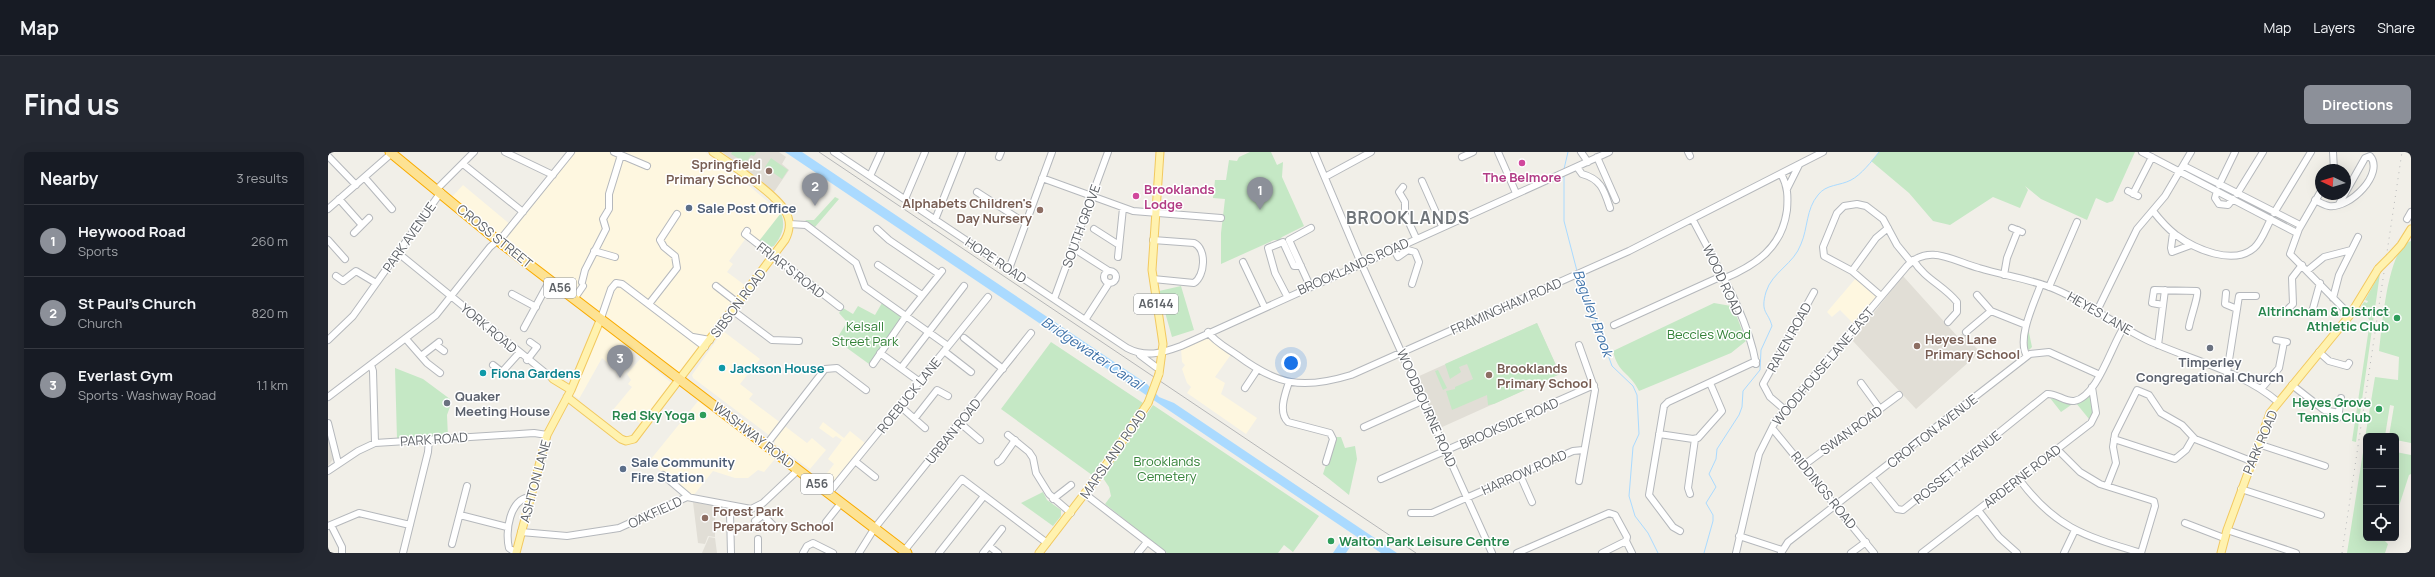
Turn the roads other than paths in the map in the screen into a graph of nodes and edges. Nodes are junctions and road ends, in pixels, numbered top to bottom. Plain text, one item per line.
1 (474, 152) edge
2 (506, 152) edge
3 (571, 152) edge
4 (614, 152) edge
5 (714, 152) edge
6 (834, 152) edge
7 (846, 152) edge
8 (881, 152) edge
9 (925, 152) edge
10 (962, 152) edge
11 (1052, 152) edge
12 (1108, 152) edge
13 (1160, 152) edge
14 (1314, 152) edge
15 (1371, 152) edge
16 (1473, 152) edge
17 (1498, 152) edge
18 (1581, 152) edge
19 (1609, 152) edge
20 (1822, 152) edge
21 (2142, 152) edge
22 (2191, 152) edge
23 (2235, 152) edge
24 (2263, 152) edge
25 (2311, 152) edge
26 (2333, 152) edge
27 (391, 153) edge
28 (621, 155) junction
29 (328, 156) edge
30 (1462, 157) dead end
31 (2152, 157) junction
32 (843, 158) junction
33 (1597, 158) junction
34 (1588, 162) junction
35 (463, 164) junction
36 (2334, 164) edge
37 (1799, 165) junction
38 (647, 166) dead end
39 (1574, 168) junction
40 (2182, 169) junction
41 (1781, 174) junction
42 (553, 175) junction
43 (870, 176) junction
44 (1325, 177) junction
45 (365, 178) junction
46 (1042, 178) junction
47 (1422, 181) dead end
48 (356, 185) junction
49 (1403, 187) dead end
50 (2216, 187) junction
51 (1787, 189) junction
52 (439, 190) junction
53 (977, 192) dead end
54 (1516, 193) junction
55 (2133, 194) dead end
56 (1092, 196) junction
57 (2236, 197) junction
58 (339, 199) junction
59 (905, 199) junction
60 (1616, 200) dead end
61 (2315, 200) joint
62 (2339, 204) junction
63 (1123, 208) junction
64 (1610, 208) dead end
65 (328, 209) edge
66 (392, 209) dead end
67 (2153, 211) junction
68 (523, 212) junction
69 (2411, 212) edge
70 (1155, 213) junction
71 (677, 214) dead end
72 (2272, 216) junction
73 (369, 218) dead end
74 (1221, 218) dead end
75 (2407, 219) dead end
76 (935, 220) junction
77 (1693, 220) junction
78 (2077, 222) dead end
79 (1025, 223) junction
80 (789, 224) junction
81 (362, 225) junction
82 (1442, 226) junction
83 (2300, 226) junction
84 (1094, 228) dead end
85 (1311, 228) dead end
86 (1888, 228) junction
87 (2411, 229) edge
88 (2018, 230) dead end
89 (747, 231) dead end
90 (879, 232) dead end
91 (2173, 232) junction
92 (2297, 232) junction
93 (354, 233) dead end
94 (2358, 237) dead end
95 (1416, 238) junction
96 (328, 240) edge
97 (498, 240) junction
98 (1153, 240) junction
99 (2191, 244) junction
100 (1119, 245) junction
101 (1073, 248) junction
102 (1393, 248) junction
103 (2351, 250) junction
104 (594, 251) junction
105 (398, 253) junction
106 (773, 256) junction
107 (615, 257) dead end
108 (1118, 257) dead end
109 (345, 258) dead end
110 (1912, 261) junction
111 (1243, 262) dead end
112 (1361, 263) junction
113 (878, 265) dead end
114 (2302, 265) junction
115 (1301, 266) junction
116 (1009, 269) junction
117 (2308, 270) junction
118 (1852, 271) junction
119 (2004, 275) junction
120 (336, 276) dead end
121 (1723, 278) junction
122 (1153, 279) junction
123 (550, 280) junction
124 (376, 283) junction
125 (2320, 283) junction
126 (1412, 284) dead end
127 (2041, 284) junction
128 (716, 286) dead end
129 (964, 286) dead end
130 (1310, 286) junction
131 (2049, 287) junction
132 (2165, 290) junction
133 (1814, 292) dead end
134 (2226, 293) dead end
135 (512, 294) dead end
136 (922, 295) junction
137 (1977, 295) dead end
138 (451, 296) junction
139 (1287, 296) junction
140 (1881, 296) junction
141 (2256, 296) dead end
142 (988, 297) dead end
143 (2333, 298) junction
144 (574, 299) junction
145 (1054, 300) junction
146 (738, 303) junction
147 (650, 304) junction
148 (2164, 305) junction
149 (1264, 306) junction
150 (536, 307) junction
151 (840, 307) dead end
152 (732, 310) junction
153 (2237, 310) junction
154 (2287, 310) dead end
155 (1991, 311) junction
156 (2097, 311) junction
157 (2312, 312) dead end
158 (2350, 315) junction
159 (906, 316) junction
160 (601, 318) junction
161 (1085, 320) junction
162 (1948, 322) dead end
163 (2026, 324) junction
164 (1614, 325) dead end
165 (527, 326) dead end
166 (2124, 327) junction
167 (2189, 327) dead end
168 (928, 331) junction
169 (1208, 332) junction
170 (1966, 332) dead end
171 (1031, 333) dead end
172 (693, 337) junction
173 (964, 338) dead end
174 (406, 339) junction
175 (328, 340) edge
176 (710, 340) junction
177 (2276, 340) dead end
178 (799, 341) dead end
179 (530, 342) dead end
180 (2158, 345) junction
181 (1579, 346) dead end
182 (705, 347) junction
183 (946, 349) junction
184 (444, 351) dead end
185 (1135, 352) junction
186 (1163, 352) junction
187 (1402, 352) junction
188 (2319, 352) junction
189 (519, 353) junction
190 (880, 353) junction
191 (421, 356) junction
192 (2027, 356) junction
193 (527, 360) junction
194 (2350, 363) dead end
195 (873, 364) dead end
196 (371, 365) junction
197 (494, 365) dead end
198 (1156, 367) joint
199 (901, 368) junction
200 (1003, 369) junction
201 (1257, 370) junction
202 (971, 372) dead end
203 (440, 373) dead end
204 (2227, 373) junction
205 (1159, 374) junction
206 (2100, 375) junction
207 (553, 379) joint
208 (681, 379) junction
209 (920, 382) junction
210 (1289, 382) junction
211 (1860, 382) dead end
212 (1710, 383) junction
213 (1594, 385) junction
214 (2292, 385) junction
215 (2092, 387) junction
216 (1246, 388) dead end
217 (2261, 389) junction
218 (866, 390) dead end
219 (569, 393) junction
220 (1899, 395) dead end
221 (948, 396) dead end
222 (328, 397) edge
223 (2341, 398) dead end
224 (1424, 400) junction
225 (2278, 402) junction
226 (900, 406) junction
227 (1784, 409) junction
228 (1880, 409) junction
229 (915, 418) junction
230 (328, 423) edge
231 (960, 423) junction
232 (1364, 427) dead end
233 (925, 428) dead end
234 (1772, 428) junction
235 (1659, 434) junction
236 (547, 435) junction
237 (1008, 435) dead end
238 (976, 438) dead end
239 (2193, 438) junction
240 (429, 439) junction
241 (1695, 439) junction
242 (2114, 439) junction
243 (1015, 440) junction
244 (375, 444) junction
245 (2258, 444) junction
246 (766, 445) junction
247 (2057, 449) junction
248 (1583, 450) junction
249 (1446, 451) junction
250 (855, 461) junction
251 (1001, 461) dead end
252 (2251, 461) junction
253 (1326, 462) dead end
254 (338, 463) junction
255 (1804, 465) junction
256 (2326, 466) dead end
257 (798, 470) junction
258 (328, 471) edge
259 (663, 475) dead end
260 (1520, 475) junction
261 (875, 477) dead end
262 (1872, 478) junction
263 (1381, 479) dead end
264 (2019, 479) junction
265 (1579, 481) dead end
266 (1071, 485) dead end
267 (467, 486) dead end
268 (2107, 486) junction
269 (2241, 489) junction
270 (829, 493) junction
271 (1085, 494) junction
272 (1690, 494) dead end
273 (984, 496) junction
274 (531, 497) junction
275 (689, 497) junction
276 (1467, 498) junction
277 (1053, 499) junction
278 (1532, 502) dead end
279 (841, 503) junction
280 (1837, 505) junction
281 (734, 506) junction
282 (755, 508) junction
283 (1978, 510) junction
284 (1071, 513) junction
285 (1411, 513) dead end
286 (460, 515) junction
287 (2321, 515) dead end
288 (826, 522) dead end
289 (2184, 523) dead end
290 (410, 525) junction
291 (329, 526) edge
292 (774, 526) dead end
293 (507, 527) junction
294 (874, 529) junction
295 (1002, 529) dead end
296 (2075, 530) junction
297 (2226, 530) junction
298 (1680, 531) dead end
299 (521, 532) junction
300 (1739, 536) junction
301 (2224, 538) junction
302 (758, 539) dead end
303 (1626, 541) junction
304 (1147, 542) junction
305 (1866, 542) junction
306 (1047, 543) junction
307 (452, 544) dead end
308 (989, 546) junction
309 (905, 552) edge
310 (1782, 552) edge
311 (342, 553) edge
312 (403, 553) edge
313 (516, 553) edge
314 (731, 553) edge
315 (758, 553) edge
316 (803, 553) edge
317 (832, 553) edge
318 (859, 553) edge
319 (939, 553) edge
320 (983, 553) edge
321 (998, 553) edge
322 (1039, 553) edge
323 (1138, 553) edge
324 (1162, 553) edge
325 (1492, 553) edge
326 (1517, 553) edge
327 (1602, 553) edge
328 (1632, 553) edge
329 (1736, 553) edge
330 (1851, 553) edge
331 (1874, 553) edge
332 (1922, 553) edge
333 (2017, 553) edge
334 (2064, 553) edge
335 (2141, 553) edge
336 (2220, 553) edge
337 (2296, 553) edge

1 - 35 street, PARK AVENUE
2 - 42 street
3 - 42 street
4 - 28 street
5 - 80 main road
6 - 32 street, HOPE ROAD
7 - 32 street
8 - 43 street
9 - 59 street
10 - 76 street
11 - 46 street
12 - 56 street, SOUTH GROVE
13 - 70 main road, MARSLAND ROAD / A6144
14 - 44 street, WOODBOURNE ROAD
15 - 44 street
16 - 30 street
17 - 54 street
18 - 34 street
19 - 33 street, BROOKLANDS ROAD
20 - 37 street, FRAMINGHAM ROAD
21 - 31 street
22 - 40 street
23 - 50 street
24 - 57 street
25 - 72 street
26 - 36 street
27 - 45 street
27 - 52 highway, CROSS STREET / A56
28 - 38 street
28 - 104 street
29 - 48 street
31 - 40 street
31 - 55 street
32 - 43 street, HOPE ROAD
33 - 34 street, BROOKLANDS ROAD
33 - 60 street
34 - 39 street, BROOKLANDS ROAD
35 - 52 street, PARK AVENUE
35 - 68 street
37 - 41 street, FRAMINGHAM ROAD
37 - 51 street
39 - 54 street, BROOKLANDS ROAD
39 - 64 street
40 - 50 street
40 - 67 street
41 - 51 street
41 - 77 street, FRAMINGHAM ROAD
42 - 68 street
43 - 59 street, HOPE ROAD
44 - 112 street, WOODBOURNE ROAD
45 - 48 street
45 - 66 street
46 - 56 street
46 - 79 street
47 - 82 street
48 - 58 street
49 - 95 street
50 - 57 street
50 - 57 street
51 - 121 street
52 - 97 highway, CROSS STREET / A56
52 - 105 street, PARK AVENUE
53 - 79 street
54 - 82 street, BROOKLANDS ROAD
56 - 63 street
56 - 101 street, SOUTH GROVE
57 - 72 street
58 - 65 street
58 - 81 street
59 - 76 street, HOPE ROAD
61 - 62 street
61 - 83 street
62 - 62 street
63 - 70 street
63 - 100 street
67 - 91 street
67 - 156 street
68 - 97 street
69 - 75 street
70 - 74 street
70 - 98 main road, MARSLAND ROAD / A6144
71 - 147 street
72 - 83 street
72 - 92 street
72 - 99 street
73 - 81 street
76 - 116 street, HOPE ROAD
77 - 121 street, WOOD ROAD
77 - 187 street, FRAMINGHAM ROAD
78 - 131 street
79 - 116 street
80 - 106 main road, SIBSON ROAD
80 - 159 street
81 - 93 street
82 - 95 street, BROOKLANDS ROAD
83 - 92 street
84 - 100 street
85 - 115 street
86 - 110 street
86 - 118 street
86 - 118 street
87 - 158 main road, PARK ROAD, bridge
88 - 119 street
89 - 106 street, FRIAR'S ROAD
90 - 136 street
91 - 99 street
91 - 99 street
92 - 114 street
94 - 103 street
95 - 102 street, BROOKLANDS ROAD
96 - 109 street
97 - 123 highway, CROSS STREET / A56
97 - 138 street
98 - 122 main road, MARSLAND ROAD / A6144
98 - 122 street
100 - 108 street
101 - 145 street, SOUTH GROVE
101 - 161 street
102 - 112 street, BROOKLANDS ROAD
102 - 126 street
103 - 117 street
103 - 143 street
104 - 107 street
104 - 144 street
105 - 124 street, PARK AVENUE
105 - 138 street, YORK ROAD
106 - 146 main road, SIBSON ROAD
106 - 151 street, FRIAR'S ROAD
110 - 119 street, HEYES LANE
110 - 140 street, WOODHOUSE LANE EAST
110 - 162 street
111 - 149 street
112 - 130 street, BROOKLANDS ROAD
112 - 187 street, WOODBOURNE ROAD
113 - 136 street
114 - 117 street
114 - 154 street
115 - 130 street
115 - 139 street
116 - 145 street, HOPE ROAD
117 - 125 street
118 - 140 street
119 - 127 street, HEYES LANE
120 - 124 street, PARK AVENUE
121 - 164 street
121 - 212 street, WOOD ROAD
122 - 186 main road, MARSLAND ROAD / A6144
123 - 144 highway, CROSS STREET / A56
123 - 150 street
124 - 175 street, PARK AVENUE
125 - 143 street
125 - 157 street
127 - 131 street, HEYES LANE
127 - 163 street
128 - 146 street
129 - 168 street
130 - 139 street, BROOKLANDS ROAD
131 - 156 street, HEYES LANE
132 - 148 street
132 - 148 street
132 - 167 street
133 - 227 street, RAVEN ROAD
134 - 153 street
135 - 150 street
136 - 159 street
137 - 155 street
138 - 174 street
138 - 189 street, YORK ROAD
139 - 149 street, BROOKLANDS ROAD
140 - 227 street, WOODHOUSE LANE EAST
141 - 153 street
142 - 183 street, ROEBUCK LANE
143 - 158 street
144 - 160 highway, CROSS STREET / A56
145 - 161 street, HOPE ROAD
146 - 152 main road, SIBSON ROAD
147 - 160 street
147 - 172 street
148 - 180 street
149 - 169 street, BROOKLANDS ROAD
150 - 165 street
152 - 176 main road, SIBSON ROAD
152 - 178 street
153 - 204 street
155 - 163 street
155 - 170 street
156 - 166 street, HEYES LANE
158 - 188 main road, PARK ROAD
159 - 168 street
159 - 190 street
160 - 208 highway, WASHWAY ROAD / A56
160 - 219 main road, ASHTON LANE
161 - 185 street, HOPE ROAD
163 - 192 street
166 - 180 street, HEYES LANE
166 - 206 street
168 - 183 street
168 - 199 street
169 - 186 street, BROOKLANDS ROAD
169 - 201 street, FRAMINGHAM ROAD
171 - 200 street, URBAN ROAD
172 - 176 street
172 - 182 street
173 - 200 street
174 - 191 street
174 - 196 street
176 - 182 main road, SIBSON ROAD
177 - 217 street
179 - 193 street, YORK ROAD
180 - 204 street, HEYES LANE
181 - 213 street
182 - 208 main road, SIBSON ROAD
183 - 202 street
183 - 209 street, ROEBUCK LANE
184 - 191 street
185 - 186 street, HOPE ROAD
185 - 198 street
186 - 205 main road, MARSLAND ROAD / A6144
187 - 210 street, FRAMINGHAM ROAD
187 - 224 street, WOODBOURNE ROAD
188 - 194 street
188 - 214 main road, PARK ROAD
189 - 193 street, YORK ROAD
189 - 197 street
190 - 195 street
190 - 199 street
191 - 203 street
192 - 206 street
192 - 262 street, CROFTON AVENUE
193 - 207 street, YORK ROAD
196 - 222 street
196 - 244 street
198 - 205 main road
199 - 209 street
200 - 231 street, URBAN ROAD
201 - 210 street, FRAMINGHAM ROAD
201 - 216 street
204 - 217 street, HEYES LANE
205 - 271 main road, MARSLAND ROAD / A6144, bridge
206 - 215 street
207 - 219 main road
208 - 219 main road, SIBSON ROAD
208 - 246 highway, WASHWAY ROAD / A56
209 - 226 street, ROEBUCK LANE
210 - 253 street
211 - 228 street
212 - 235 street
212 - 241 street
213 - 248 street
213 - 249 street, BROOKSIDE ROAD
214 - 223 street
214 - 225 main road, PARK ROAD
215 - 247 street, ARDERNE ROAD
215 - 262 street, ROSSETT AVENUE
217 - 225 street, HEYES LANE
218 - 246 street
219 - 236 main road, ASHTON LANE
220 - 228 street, SWAN ROAD
221 - 229 street
224 - 232 street
224 - 249 street, WOODBOURNE ROAD
225 - 245 main road, PARK ROAD
226 - 229 street
226 - 250 street, ROEBUCK LANE
227 - 234 street, WOODHOUSE LANE EAST
228 - 255 street, SWAN ROAD
229 - 233 street
230 - 254 street
231 - 238 street
231 - 294 street, URBAN ROAD
234 - 255 street, RIDDINGS ROAD
234 - 300 street, WOODHOUSE LANE EAST
235 - 241 street
235 - 298 street
236 - 240 street, PARK ROAD
236 - 274 main road, ASHTON LANE
237 - 243 street
239 - 242 street
239 - 242 street
239 - 252 street
240 - 244 street, PARK ROAD
240 - 290 street
241 - 272 street
242 - 268 street
243 - 251 street
243 - 277 street
244 - 254 street, PARK ROAD
245 - 252 main road, PARK ROAD
245 - 256 street
246 - 257 highway, WASHWAY ROAD / A56
247 - 264 street, ARDERNE ROAD
247 - 268 street
248 - 260 street, HARROW ROAD
248 - 265 street
249 - 263 street, BROOKSIDE ROAD
249 - 276 street, WOODBOURNE ROAD
250 - 261 street
250 - 270 street, ROEBUCK LANE
252 - 269 main road, PARK ROAD
254 - 258 street, PARK ROAD
255 - 280 street, RIDDINGS ROAD
257 - 270 highway, WASHWAY ROAD / A56
257 - 282 street
259 - 275 street
260 - 276 street, HARROW ROAD
260 - 278 street
262 - 280 street, CROFTON AVENUE
264 - 283 street, ARDERNE ROAD
264 - 296 street
266 - 277 street
267 - 286 street
268 - 335 street
269 - 287 street
269 - 297 main road, PARK ROAD
270 - 279 highway, WASHWAY ROAD / A56
271 - 284 main road, MARSLAND ROAD / A6144
271 - 304 street
273 - 306 street
273 - 309 street
273 - 319 street
274 - 293 street
274 - 299 main road, ASHTON LANE
275 - 281 street, OAKFIELD
275 - 299 street, OAKFIELD
276 - 285 street, HARROW ROAD
276 - 325 street, WOODBOURNE ROAD
277 - 284 street
279 - 288 street
279 - 294 highway, WASHWAY ROAD / A56
280 - 305 street, RIDDINGS ROAD
280 - 310 street, CROFTON AVENUE
281 - 282 street, OAKFIELD
281 - 314 street
282 - 292 street
283 - 332 street, ARDERNE ROAD
283 - 333 street
284 - 306 main road, MARSLAND ROAD / A6144
286 - 293 street
286 - 307 street
289 - 301 street
290 - 291 street
290 - 312 street
291 - 311 street
293 - 313 street
294 - 309 highway, WASHWAY ROAD / A56
294 - 318 street, URBAN ROAD
295 - 308 street
296 - 334 street
296 - 335 street
297 - 301 main road, PARK ROAD
297 - 337 street
299 - 313 main road, ASHTON LANE
300 - 310 street
300 - 329 street, WOODHOUSE LANE EAST
301 - 336 main road, PARK ROAD
302 - 315 street
303 - 326 street
303 - 327 street
303 - 328 street
304 - 323 street
304 - 324 street
305 - 330 street
305 - 331 street, RIDDINGS ROAD
306 - 322 main road, MARSLAND ROAD / A6144
308 - 320 street
308 - 321 street
316 - 317 street

